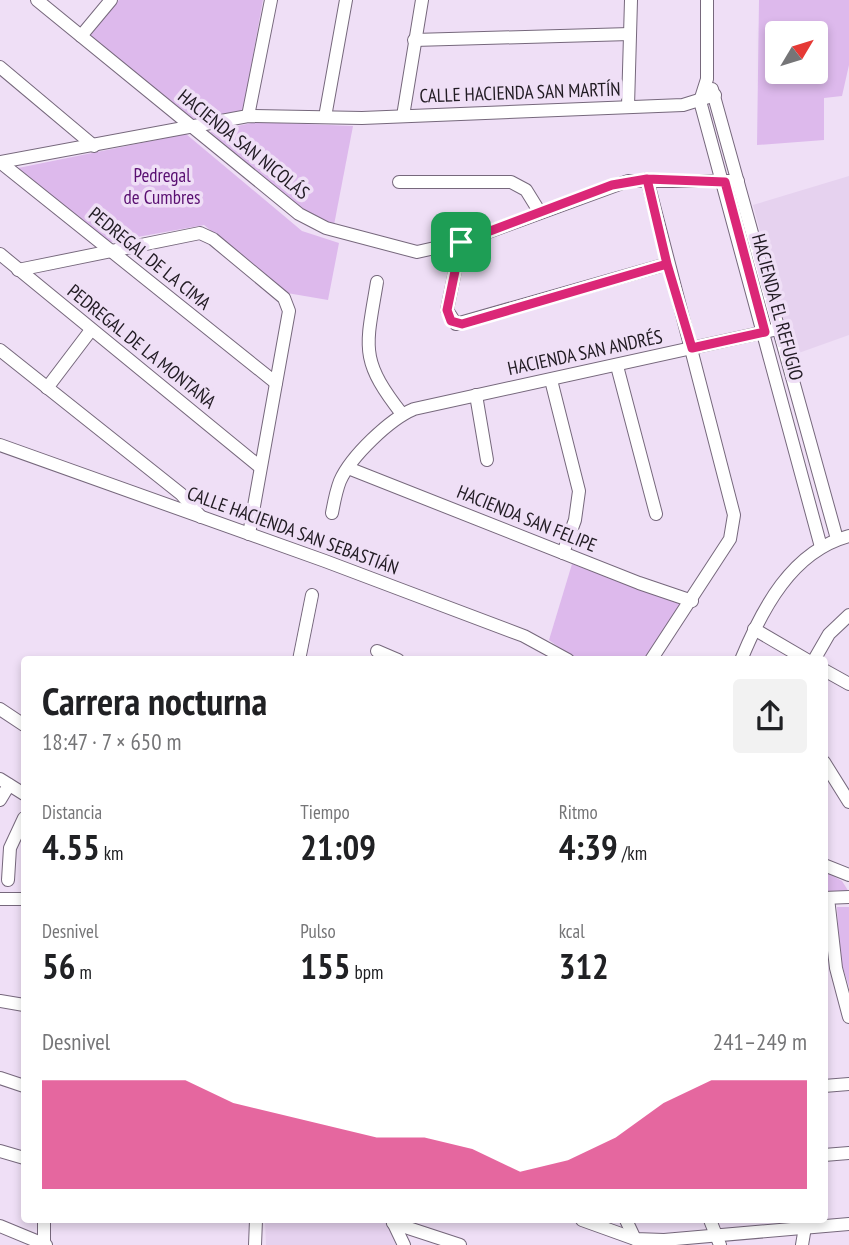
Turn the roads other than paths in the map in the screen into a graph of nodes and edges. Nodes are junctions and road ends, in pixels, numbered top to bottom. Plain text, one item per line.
1 (37, 0) edge
2 (111, 0) edge
3 (271, 0) edge
4 (346, 0) edge
5 (422, 0) edge
6 (631, 0) edge
7 (707, 0) edge
8 (630, 34) junction
9 (81, 36) junction
10 (414, 40) junction
11 (0, 67) edge
12 (707, 79) junction
13 (715, 95) junction
14 (700, 101) junction
15 (628, 106) junction
16 (248, 116) junction
17 (403, 116) junction
18 (325, 117) junction
19 (194, 127) junction
20 (94, 146) junction
21 (0, 162) edge
22 (647, 179) junction
23 (398, 182) dead end
24 (731, 182) junction
25 (538, 211) junction
26 (461, 242) junction
27 (108, 250) junction
28 (0, 254) edge
29 (667, 264) junction
30 (18, 270) junction
31 (377, 282) dead end
32 (91, 330) junction
33 (771, 330) junction
34 (692, 348) junction
35 (0, 350) edge
36 (617, 366) junction
37 (551, 380) junction
38 (276, 383) junction
39 (47, 388) junction
40 (475, 395) junction
41 (402, 414) junction
42 (0, 445) edge
43 (487, 460) dead end
44 (260, 467) junction
45 (348, 468) junction
46 (332, 513) dead end
47 (656, 514) dead end
48 (202, 518) junction
49 (249, 534) junction
50 (843, 538) edge
51 (821, 547) junction
52 (563, 553) junction
53 (312, 595) dead end
54 (692, 601) junction
55 (849, 615) edge
56 (754, 629) junction
57 (300, 656) edge
58 (561, 656) edge
59 (654, 656) edge
60 (743, 656) edge
61 (800, 656) edge
62 (816, 656) edge
63 (828, 672) edge
64 (849, 684) edge
65 (0, 709) edge
66 (21, 723) edge
67 (828, 769) edge
68 (5, 782) edge
69 (21, 792) edge
70 (0, 800) edge
71 (849, 803) edge
72 (21, 824) edge
73 (828, 867) edge
74 (849, 875) edge
75 (8, 880) dead end
76 (849, 897) edge
77 (828, 898) edge
78 (0, 899) edge
79 (21, 899) edge
80 (828, 912) edge
81 (0, 1000) edge
82 (21, 1004) edge
83 (849, 1017) edge
84 (0, 1078) edge
85 (849, 1084) edge
86 (21, 1085) edge
87 (828, 1086) edge
88 (0, 1151) edge
89 (849, 1153) edge
90 (828, 1155) edge
91 (21, 1157) edge
92 (44, 1223) edge
93 (256, 1223) edge
94 (394, 1223) edge
95 (399, 1223) edge
96 (590, 1223) edge
97 (627, 1223) edge
98 (711, 1223) edge
99 (849, 1224) edge
100 (0, 1226) edge
101 (805, 1227) junction
102 (635, 1239) junction
103 (719, 1240) edge
104 (45, 1245) edge
105 (256, 1245) edge
106 (404, 1245) edge
107 (460, 1245) edge
108 (802, 1245) edge

1 - 9 street, HACIENDA SAN NICOLÁS
2 - 9 street
3 - 16 street
4 - 18 street
5 - 10 street
6 - 8 street
7 - 12 street, HACIENDA EL REFUGIO
8 - 10 street
8 - 15 street
9 - 19 street, HACIENDA SAN NICOLÁS
10 - 17 street
11 - 20 street
12 - 13 street, HACIENDA EL REFUGIO
12 - 14 street, HACIENDA EL REFUGIO
13 - 14 street, CALLE HACIENDA SAN MARTÍN
13 - 24 street, HACIENDA EL REFUGIO
14 - 15 street, CALLE HACIENDA SAN MARTÍN
14 - 24 street, HACIENDA EL REFUGIO
15 - 17 street, CALLE HACIENDA SAN MARTÍN
16 - 18 street, CALLE HACIENDA SAN MARTÍN
16 - 19 street, CALLE HACIENDA SAN MARTÍN
17 - 18 street, CALLE HACIENDA SAN MARTÍN
19 - 20 street, CALLE HACIENDA SAN MARTÍN
19 - 26 street, HACIENDA SAN NICOLÁS
20 - 21 street, CALLE HACIENDA SAN MARTÍN
21 - 27 street, PEDREGAL DE LA CIMA
22 - 24 street, HACIENDA SAN NICOLÁS
22 - 25 street, HACIENDA SAN NICOLÁS
22 - 29 street
23 - 25 street
24 - 33 street, HACIENDA EL REFUGIO
25 - 26 street, HACIENDA SAN NICOLÁS
26 - 29 street
27 - 30 street
27 - 38 street, PEDREGAL DE LA CIMA
27 - 38 street
28 - 30 street, PEDREGAL DE LA MONTAÑA
29 - 34 street
30 - 32 street, PEDREGAL DE LA MONTAÑA
31 - 41 street
32 - 39 street
32 - 44 street, PEDREGAL DE LA MONTAÑA
33 - 34 street, HACIENDA SAN ANDRÉS
33 - 50 street, HACIENDA EL REFUGIO
33 - 51 street, HACIENDA EL REFUGIO
34 - 36 street, HACIENDA SAN ANDRÉS
34 - 54 street
35 - 39 street
36 - 37 street, HACIENDA SAN ANDRÉS
36 - 47 street
37 - 40 street, HACIENDA SAN ANDRÉS
37 - 52 street
38 - 44 street
39 - 48 street
40 - 41 street, HACIENDA SAN ANDRÉS
40 - 43 street
41 - 45 street
42 - 48 street, CALLE HACIENDA SAN SEBASTIÁN
44 - 49 street
45 - 46 street
45 - 52 street, HACIENDA SAN FELIPE
48 - 49 street, CALLE HACIENDA SAN SEBASTIÁN
49 - 58 street, CALLE HACIENDA SAN SEBASTIÁN
50 - 51 street
51 - 56 street
52 - 54 street, HACIENDA SAN FELIPE
53 - 57 street
54 - 59 street
55 - 62 street
56 - 60 street
56 - 61 street
63 - 64 street
65 - 66 street
67 - 71 street
68 - 69 street
68 - 70 street
72 - 75 street
73 - 74 street
76 - 77 street
78 - 79 street
80 - 83 street
81 - 82 street
84 - 86 street
85 - 87 street
88 - 91 street
89 - 90 street
92 - 104 street
93 - 105 street
94 - 106 street
95 - 107 street
96 - 102 street
97 - 102 street
98 - 103 street
99 - 101 street
100 - 104 street
101 - 103 street
101 - 108 street
102 - 103 street

